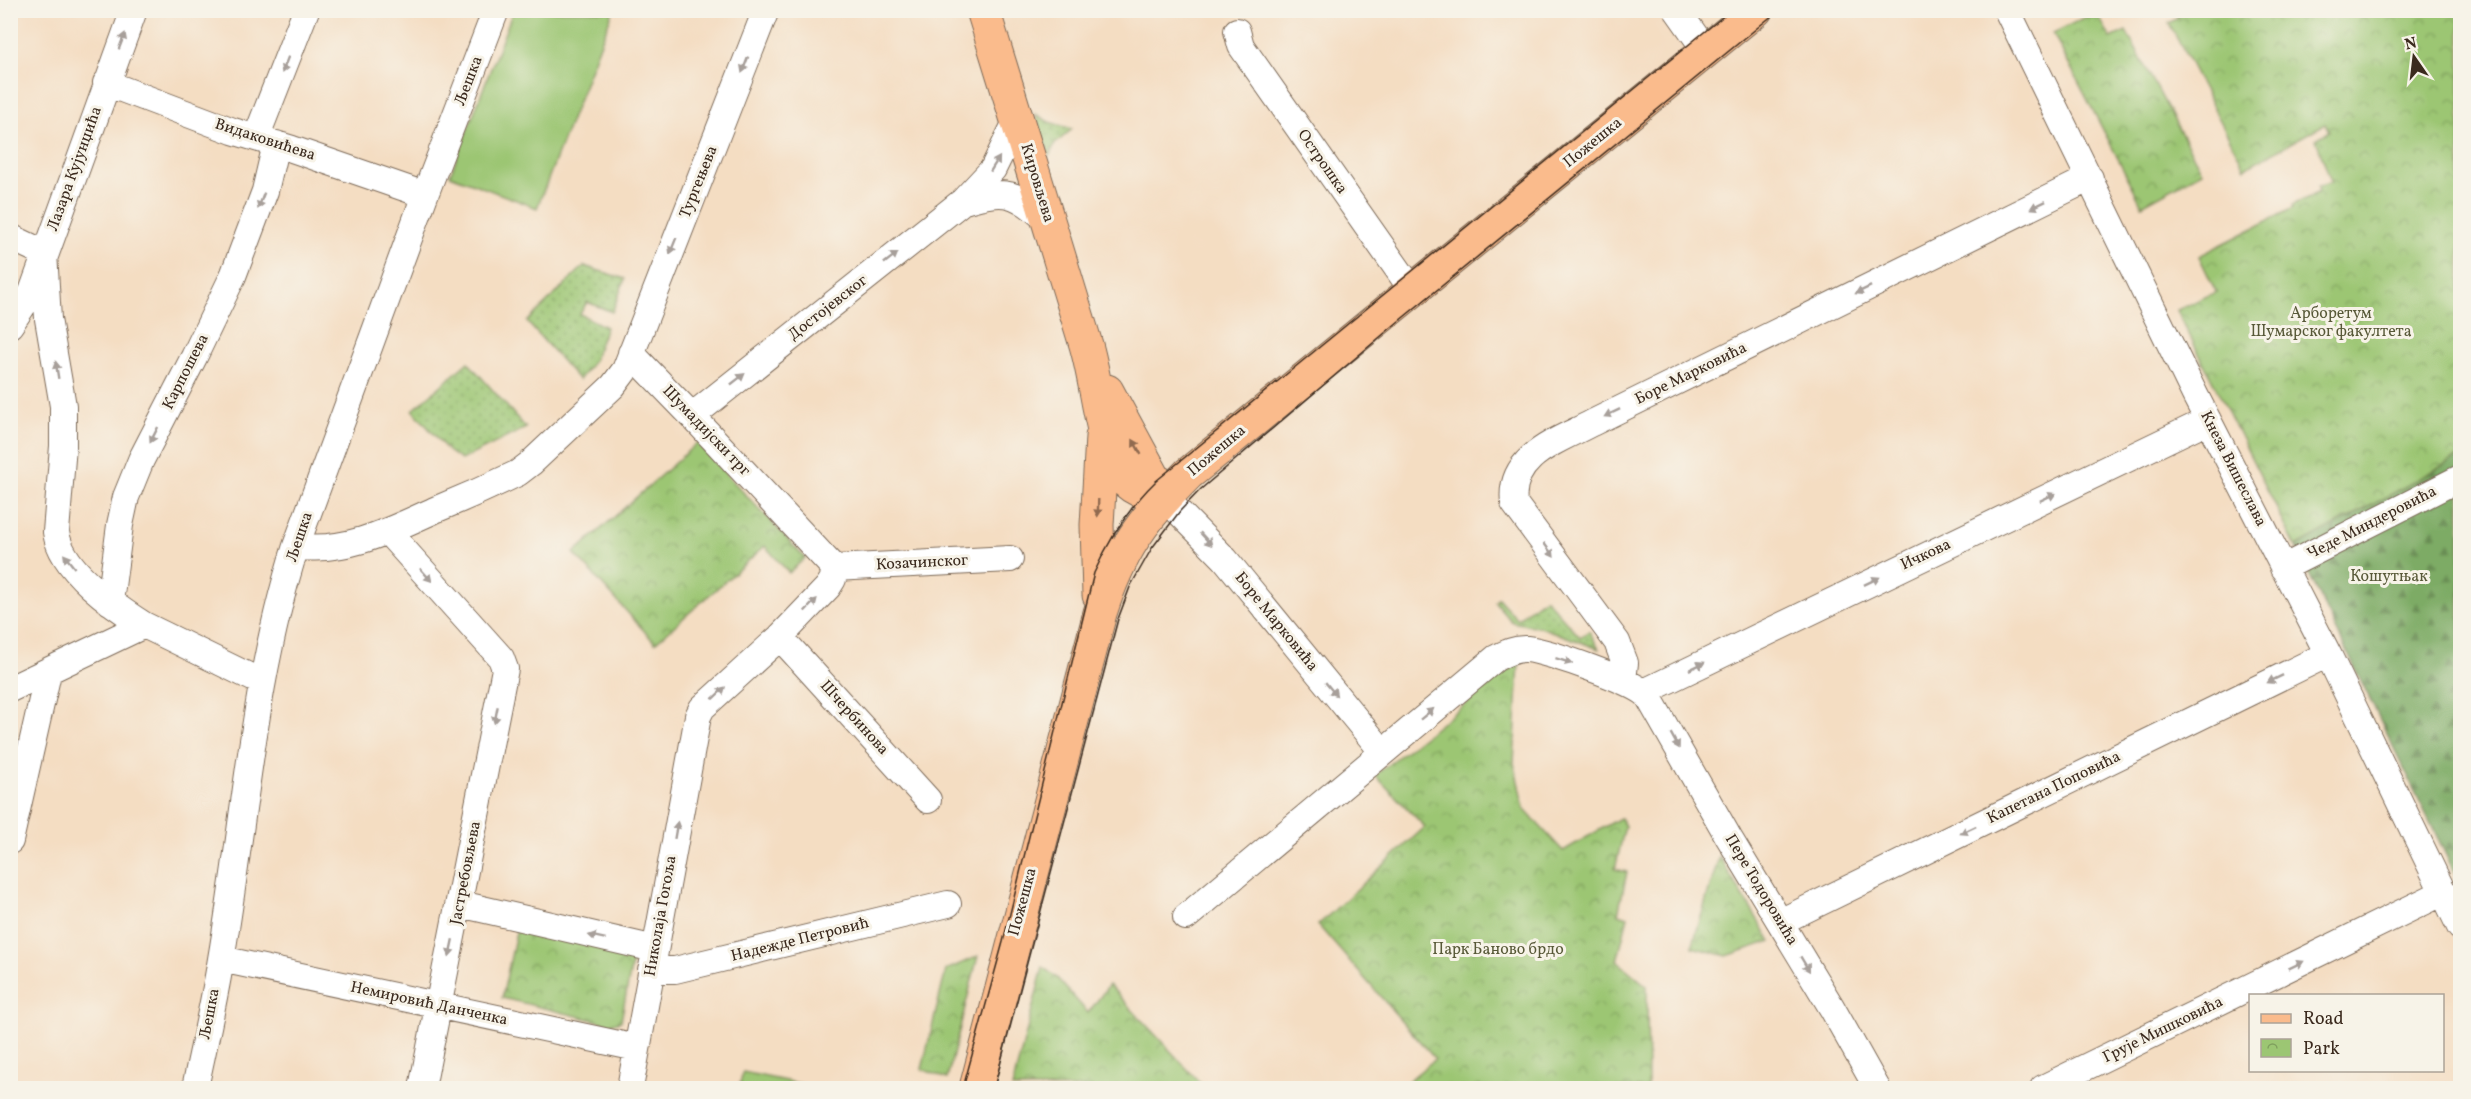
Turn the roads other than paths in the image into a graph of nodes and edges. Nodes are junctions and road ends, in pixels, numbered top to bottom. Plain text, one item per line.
1 (134, 10) edge
2 (306, 10) edge
3 (496, 10) edge
4 (766, 10) edge
5 (983, 10) edge
6 (1677, 10) edge
7 (1756, 10) edge
8 (2007, 10) edge
9 (1237, 31) dead end
10 (1706, 51) junction
11 (106, 82) junction
12 (1017, 120) junction
13 (266, 141) junction
14 (2090, 178) junction
15 (425, 195) junction
16 (963, 201) junction
17 (1049, 222) junction
18 (10, 237) edge
19 (44, 253) junction
20 (1413, 291) junction
21 (10, 325) edge
22 (631, 353) junction
23 (1089, 356) junction
24 (692, 416) junction
25 (2208, 420) junction
26 (1102, 429) junction
27 (2460, 478) edge
28 (1165, 498) junction
29 (388, 532) junction
30 (296, 546) junction
31 (1010, 559) dead end
32 (834, 568) junction
33 (2283, 568) junction
34 (110, 602) junction
35 (1100, 613) junction
36 (144, 625) junction
37 (780, 637) junction
38 (2328, 654) junction
39 (48, 673) junction
40 (261, 682) junction
41 (1634, 686) junction
42 (10, 689) edge
43 (1382, 751) junction
44 (928, 800) dead end
45 (10, 841) edge
46 (2444, 892) junction
47 (460, 904) junction
48 (948, 904) dead end
49 (1186, 917) dead end
50 (1780, 922) junction
51 (2460, 927) edge
52 (221, 959) junction
53 (653, 960) junction
54 (438, 1006) junction
55 (637, 1048) junction
56 (195, 1089) edge
57 (422, 1089) edge
58 (630, 1089) edge
59 (976, 1089) edge
60 (1878, 1089) edge
61 (2043, 1089) edge

11 -> 1 street, Лазара Кујунџића
2 -> 13 street, Карпошева
3 - 15 street, Љешка
4 -> 22 street, Тургењева
5 - 12 main road, Кировљева
6 - 10 street
7 - 10 main road, Пожешка
8 - 14 street, Кнеза Вишеслава
9 - 20 street, Острошка
10 - 20 main road, Пожешка
11 - 13 street, Видаковићева
11 - 19 street, Лазара Кујунџића
16 -> 12 street, Достојевског
12 - 17 main road, Кировљева
13 - 15 street, Видаковићева
13 -> 34 street, Карпошева
14 - 25 street, Кнеза Вишеслава
14 -> 41 street, Боре Марковића
15 - 30 street, Љешка
16 - 17 street, Достојевског
24 -> 16 street, Достојевског
17 - 23 main road, Кировљева
18 - 19 street
19 - 21 street, Лазара Кујунџића
34 -> 19 street
20 - 28 main road, Пожешка
22 - 24 street, Шумадијски трг
22 - 29 street
23 - 26 main road, Кировљева
28 -> 23 main road, Кировљева
24 - 32 street, Шумадијски трг
25 - 33 street, Кнеза Вишеслава
41 -> 25 street, Ичкова
26 - 28 main road, Кировљева
26 -> 35 main road
27 - 33 street, Чеде Миндеровића
28 - 35 main road, Пожешка
28 -> 43 street, Боре Марковића
29 - 30 street
29 -> 47 street, Јастребовљева
30 - 40 street, Љешка
31 - 32 street, Козачинског
37 -> 32 street
33 - 38 street, Кнеза Вишеслава
34 - 36 street
35 - 59 main road, Пожешка
36 - 39 street
36 - 40 street
37 - 44 street, Шчербинова
53 -> 37 street, Николаја Гогоља
38 - 46 street, Кнеза Вишеслава
38 -> 50 street, Капетана Поповића
39 - 42 street
39 - 45 street
40 - 52 street, Љешка
43 -> 41 street
41 -> 50 street, Пере Тодоровића
43 - 49 street
46 - 51 street, Кнеза Вишеслава
61 -> 46 street, Грује Мишковића
53 -> 47 street, Надежде Петровић
47 -> 54 street, Јастребовљева
48 - 53 street, Надежде Петровић
50 -> 60 street, Пере Тодоровића
52 - 54 street, Немировић Данченка
52 - 56 street, Љешка
53 - 55 street, Николаја Гогоља
54 - 55 street, Немировић Данченка
54 - 57 street, Јастребовљева
55 - 58 street, Николаја Гогоља

